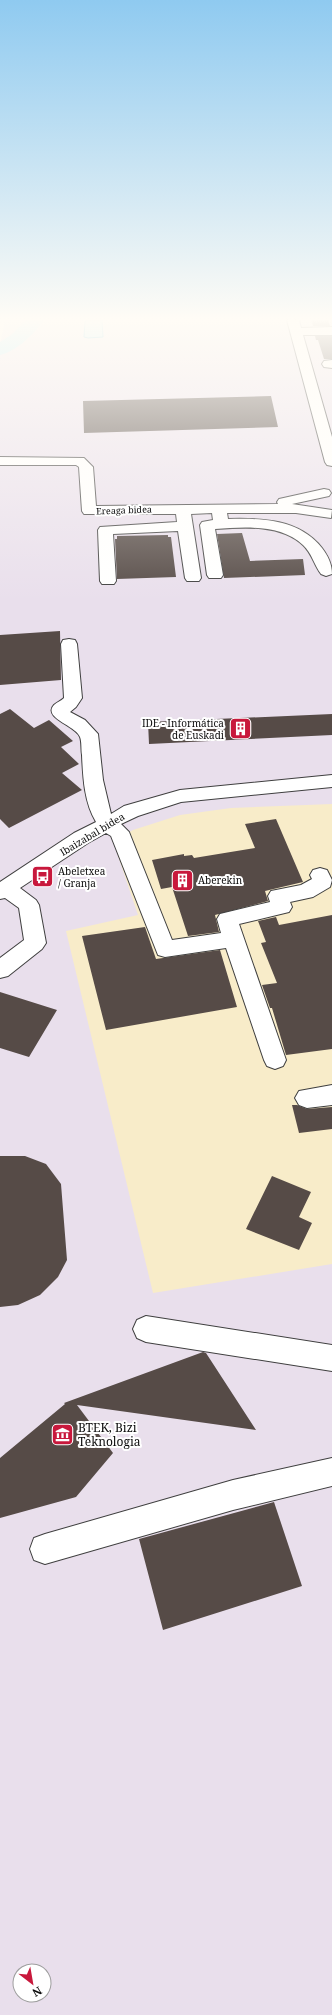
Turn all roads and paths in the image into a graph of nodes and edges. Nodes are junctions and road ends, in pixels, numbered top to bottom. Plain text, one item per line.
1 (321, 414) edge
2 (0, 461) edge
3 (332, 461) edge
4 (328, 489) edge
5 (183, 508) junction
6 (219, 508) junction
7 (331, 514) edge
8 (221, 524) junction
9 (185, 526) junction
10 (326, 570) dead end
11 (215, 575) dead end
12 (193, 578) dead end
13 (108, 581) dead end
14 (69, 644) dead end
15 (332, 781) edge
16 (216, 791) junction
17 (332, 791) edge
18 (106, 823) junction
19 (320, 875) dead end
20 (3, 890) edge
21 (234, 939) junction
22 (0, 970) edge
23 (275, 1060) dead end
24 (332, 1095) edge
25 (307, 1098) dead end
26 (146, 1329) dead end
27 (332, 1358) edge
28 (332, 1472) edge
29 (45, 1549) dead end

1 - 3 street
2 - 5 street, Ereaga bidea
4 - 6 street, Ereaga bidea
4 - 7 street
5 - 6 street, Ereaga bidea
5 - 9 street
6 - 7 street, Ereaga bidea
6 - 8 street
8 - 10 street
8 - 11 street
9 - 12 street
9 - 13 street
14 - 18 street
15 - 16 street, Ibaizabal bidea
16 - 17 street, Ibaizabal bidea
16 - 18 street, Ibaizabal bidea
18 - 20 street, Ibaizabal bidea
18 - 21 street
19 - 21 street
20 - 22 street
21 - 23 street
24 - 25 street
26 - 27 street
28 - 29 street

